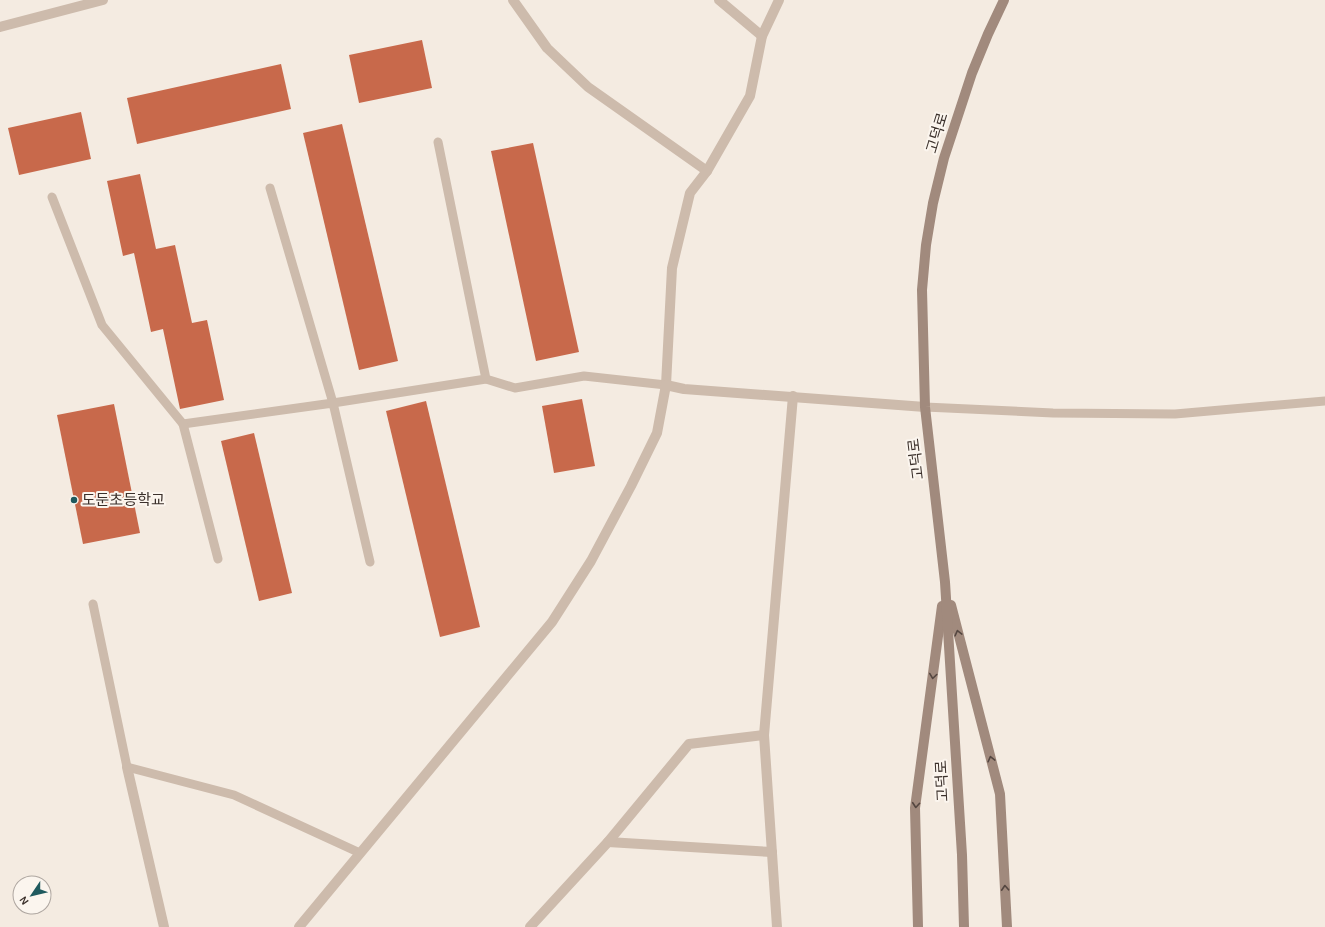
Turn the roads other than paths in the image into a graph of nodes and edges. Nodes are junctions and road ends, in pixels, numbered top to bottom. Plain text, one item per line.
1 (100, 0) edge
2 (513, 0) edge
3 (719, 0) edge
4 (779, 0) edge
5 (1004, 0) edge
6 (0, 27) edge
7 (762, 36) junction
8 (438, 142) dead end
9 (707, 170) junction
10 (270, 188) dead end
11 (52, 197) dead end
12 (486, 379) junction
13 (666, 385) junction
14 (793, 396) junction
15 (1325, 401) edge
16 (333, 403) junction
17 (924, 407) junction
18 (183, 424) junction
19 (218, 559) dead end
20 (370, 562) dead end
21 (945, 582) junction
22 (93, 604) dead end
23 (764, 735) junction
24 (127, 767) junction
25 (608, 842) junction
26 (772, 852) junction
27 (360, 853) junction
28 (164, 927) edge
29 (299, 927) edge
30 (530, 927) edge
31 (777, 927) edge
32 (918, 927) edge
33 (964, 927) edge
34 (1007, 927) edge

1 - 6 street
2 - 9 street
3 - 7 street
4 - 7 street
5 - 17 main road, 고덕로
7 - 9 street
8 - 12 lane
9 - 13 street
10 - 16 lane
11 - 18 lane
12 - 13 lane
12 - 16 lane
13 - 14 street
13 - 27 street
14 - 17 street
14 - 23 street
15 - 17 lane
16 - 18 lane
16 - 20 lane
17 - 21 main road, 고덕로
18 - 19 lane
21 -> 32 main road
21 - 33 main road, 고덕로
34 -> 21 main road
22 - 24 lane
23 - 25 street
23 - 26 street
24 - 27 lane
24 - 28 street
25 - 26 street
25 - 30 street
26 - 31 street
27 - 29 street

